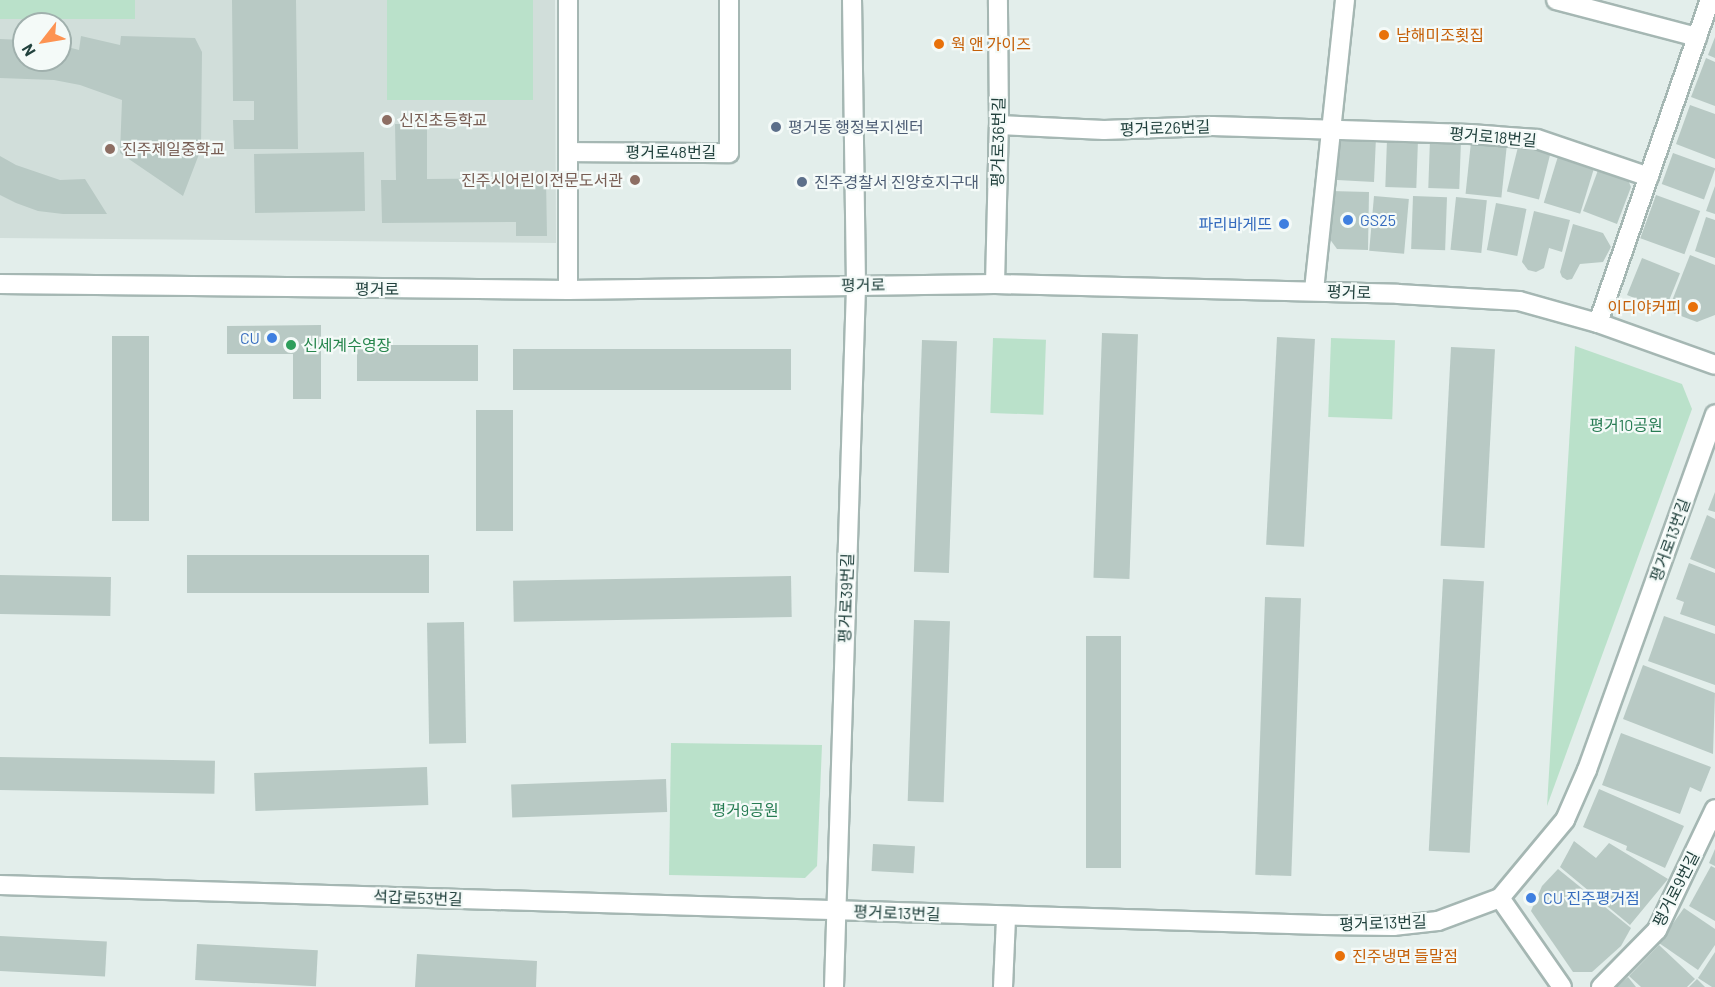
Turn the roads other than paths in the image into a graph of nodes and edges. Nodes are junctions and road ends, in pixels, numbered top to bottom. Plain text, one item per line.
1 (568, 0) edge
2 (729, 0) edge
3 (852, 0) edge
4 (998, 0) edge
5 (1345, 0) edge
6 (1556, 0) edge
7 (1710, 0) edge
8 (1697, 38) junction
9 (999, 125) junction
10 (1331, 129) junction
11 (568, 152) junction
12 (1649, 177) junction
13 (0, 284) edge
14 (995, 284) junction
15 (856, 285) junction
16 (568, 290) junction
17 (1314, 290) junction
18 (1598, 323) junction
19 (1715, 364) edge
20 (1715, 414) edge
21 (1715, 809) edge
22 (0, 885) edge
23 (1500, 898) junction
24 (835, 911) junction
25 (1005, 917) junction
26 (834, 987) edge
27 (1003, 987) edge
28 (1562, 987) edge
29 (1602, 987) edge

1 - 11 street
2 - 11 street, 평거로48번길
3 - 15 street, 평거로39번길
4 - 9 street, 평거로36번길
5 - 10 street
6 - 8 street
7 - 8 street
8 - 12 street
9 - 10 street, 평거로26번길
9 - 14 street, 평거로36번길
10 - 12 street, 평거로18번길
10 - 17 street
11 - 16 street
12 - 18 street
13 - 16 street, 평거로
14 - 15 street, 평거로
14 - 17 street, 평거로
15 - 16 street, 평거로
15 - 24 street, 평거로39번길
17 - 18 street, 평거로
18 - 19 street, 평거로
20 - 23 street, 평거로13번길
21 - 29 street, 평거로9번길
22 - 24 street, 석갑로53번길
23 - 25 street, 평거로13번길
23 - 28 street
24 - 25 street, 평거로13번길
24 - 26 street, 평거로39번길
25 - 27 street

